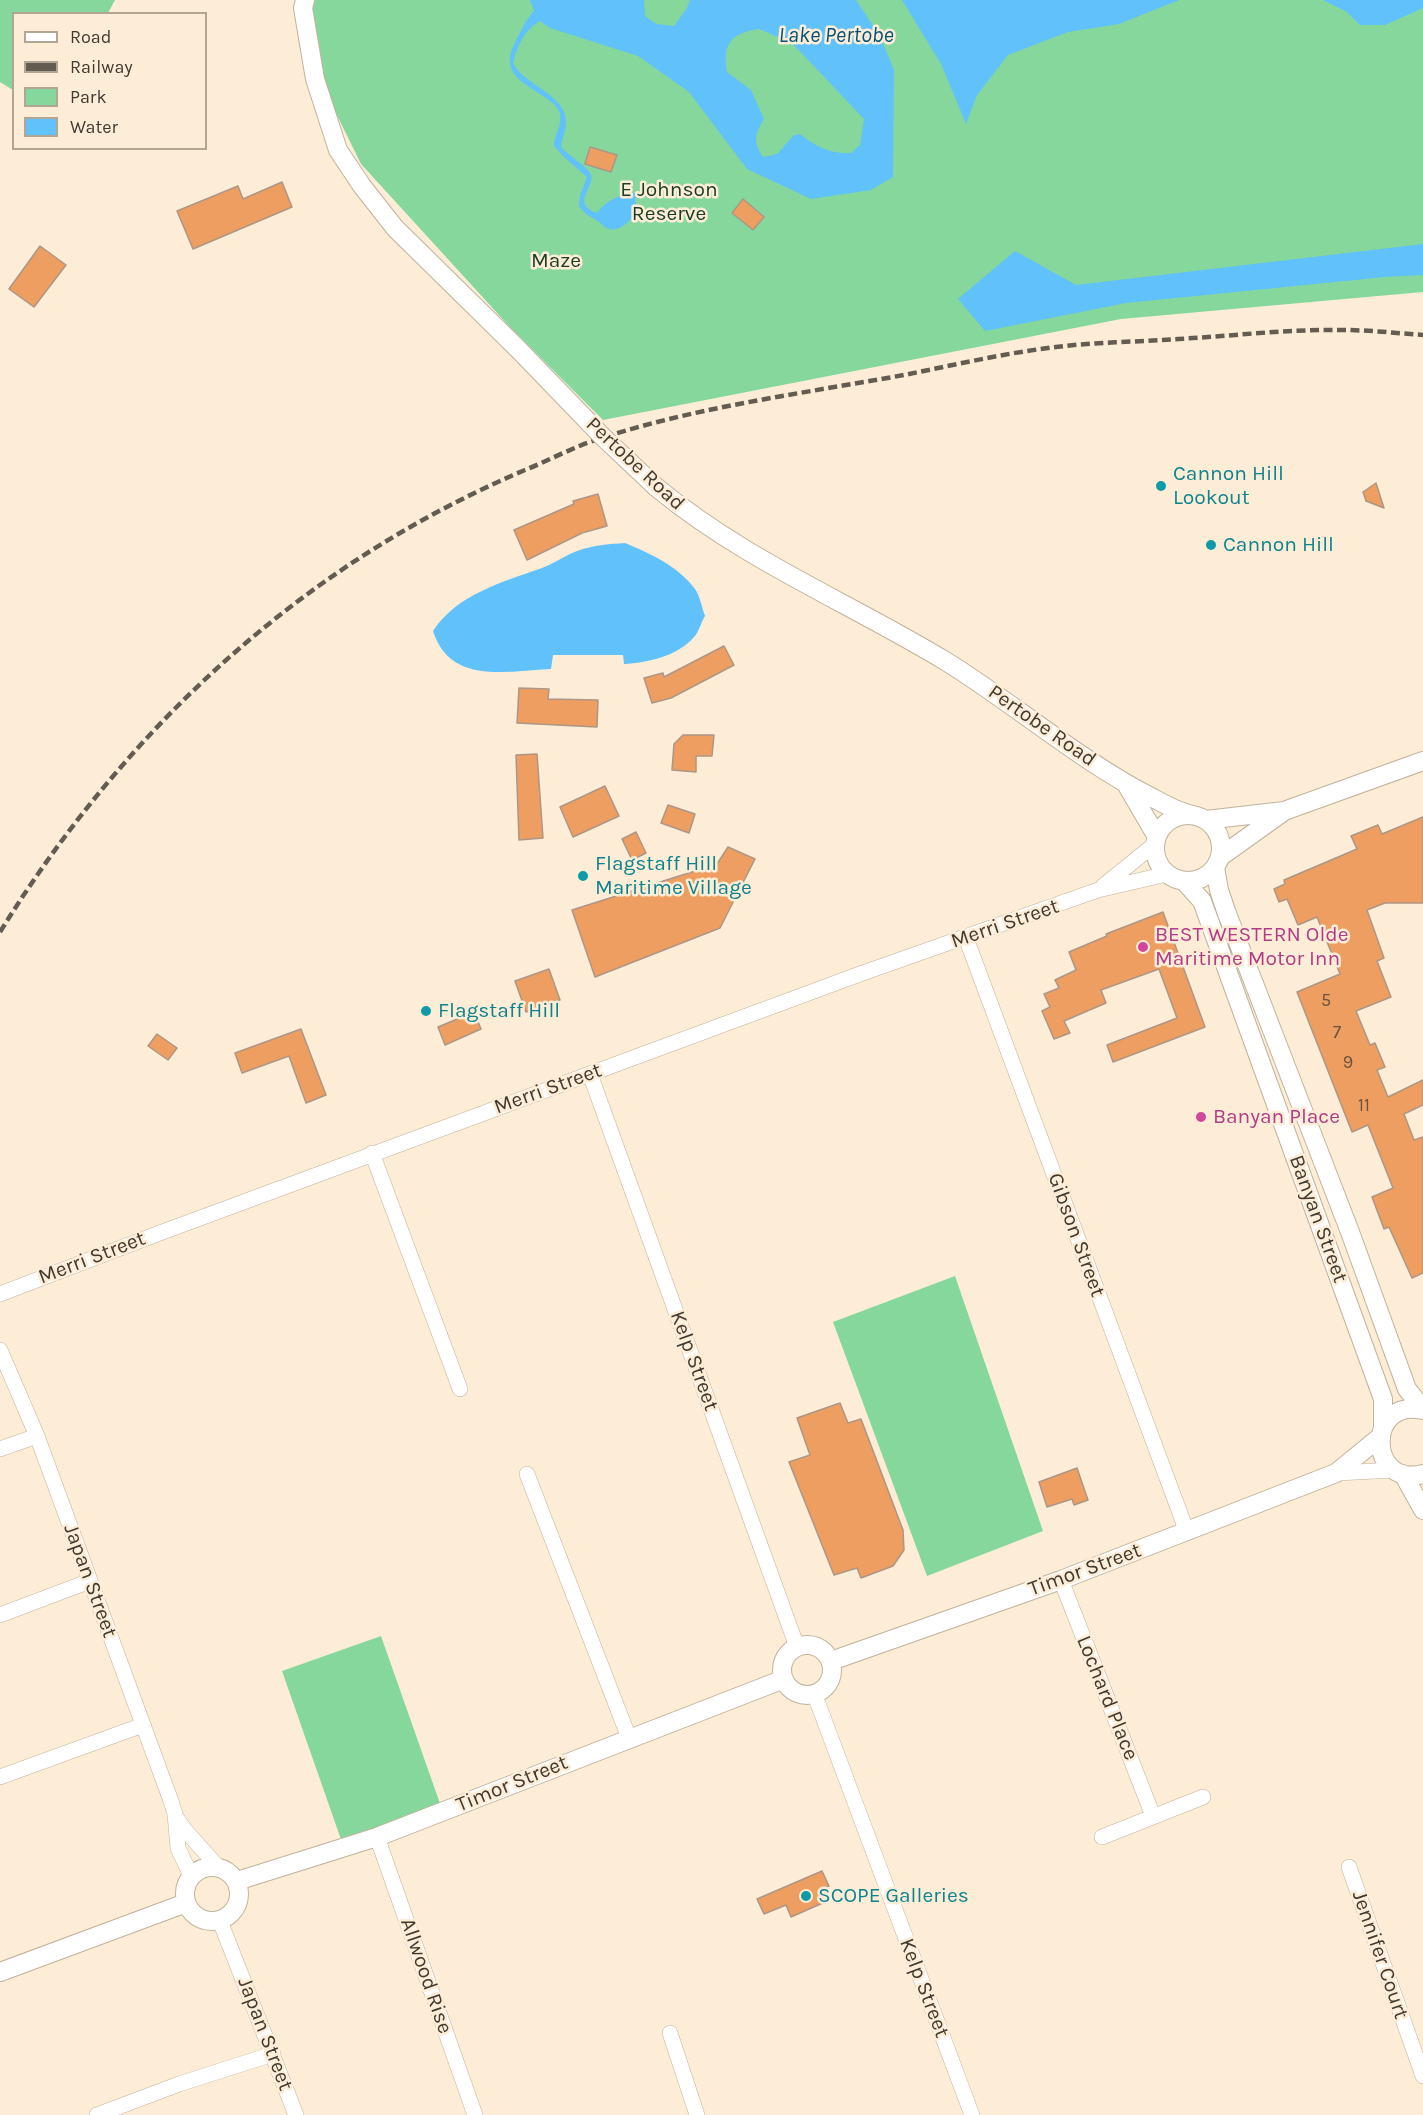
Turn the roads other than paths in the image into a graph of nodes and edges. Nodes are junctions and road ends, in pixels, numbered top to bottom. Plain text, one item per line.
1 (305, 0) edge
2 (1423, 761) edge
3 (1126, 784) junction
4 (1284, 811) junction
5 (1202, 818) junction
6 (1156, 841) junction
7 (1218, 862) junction
8 (1167, 874) junction
9 (1184, 881) junction
10 (1098, 890) junction
11 (966, 938) junction
12 (590, 1074) junction
13 (372, 1153) junction
14 (1350, 1232) junction
15 (1326, 1240) junction
16 (0, 1294) edge
17 (0, 1350) edge
18 (460, 1389) dead end
19 (1423, 1410) edge
20 (1382, 1433) junction
21 (37, 1436) junction
22 (0, 1449) edge
23 (1399, 1472) junction
24 (1336, 1473) junction
25 (1423, 1473) edge
26 (527, 1474) dead end
27 (1423, 1510) edge
28 (1186, 1532) junction
29 (1061, 1580) junction
30 (90, 1581) junction
31 (0, 1615) edge
32 (797, 1647) junction
33 (831, 1661) junction
34 (784, 1679) junction
35 (814, 1693) junction
36 (143, 1725) junction
37 (629, 1738) junction
38 (0, 1778) edge
39 (1203, 1797) dead end
40 (175, 1814) junction
41 (1153, 1816) junction
42 (377, 1837) junction
43 (1102, 1837) dead end
44 (218, 1867) junction
45 (1349, 1867) dead end
46 (191, 1876) junction
47 (237, 1881) junction
48 (186, 1903) junction
49 (220, 1921) junction
50 (0, 1972) edge
51 (670, 2033) dead end
52 (273, 2054) junction
53 (1423, 2076) edge
54 (97, 2115) edge
55 (296, 2115) edge
56 (474, 2115) edge
57 (697, 2115) edge
58 (972, 2115) edge

1 - 3 street, Pertobe Road, bridge
2 - 4 street
3 - 5 street, Pertobe Road
3 - 6 street, Pertobe Road
4 - 5 street
4 - 7 street
5 - 6 street
5 - 7 street
6 - 8 street
6 - 10 street, Merri Street
7 - 9 street
7 - 14 street, Banyan Street
8 - 9 street
8 - 10 street, Merri Street
9 - 15 street, Banyan Street
10 - 11 street, Merri Street
11 - 12 street, Merri Street
11 - 28 street, Gibson Street
12 - 13 street, Merri Street
12 - 32 street, Kelp Street
13 - 16 street, Merri Street
13 - 18 street
14 - 15 street
14 - 19 street, Banyan Street
15 - 20 street, Banyan Street
17 - 21 street, Japan Street
19 - 20 street, Timor Street
20 - 23 street, Banyan Street
20 - 24 street, Timor Street
21 - 22 street
21 - 30 street, Japan Street
23 - 24 street, Timor Street
23 - 25 street
23 - 27 street
24 - 28 street, Timor Street
26 - 37 street
28 - 29 street, Timor Street
29 - 33 street, Timor Street
29 - 41 street, Lochard Place
30 - 31 street
30 - 36 street, Japan Street
32 - 33 street
32 - 34 street
33 - 35 street
34 - 35 street
34 - 37 street, Timor Street
35 - 58 street, Kelp Street
36 - 38 street
36 - 40 street, Japan Street
37 - 42 street, Timor Street
39 - 41 street
40 - 44 street, Japan Street
40 - 46 street, Japan Street
41 - 43 street
42 - 47 street, Timor Street
42 - 56 street, Allwood Rise
44 - 46 street
44 - 47 street
45 - 53 street, Jennifer Court
46 - 48 street
47 - 49 street
48 - 49 street
48 - 50 street
49 - 52 street, Japan Street
51 - 57 street
52 - 54 street
52 - 55 street, Japan Street

